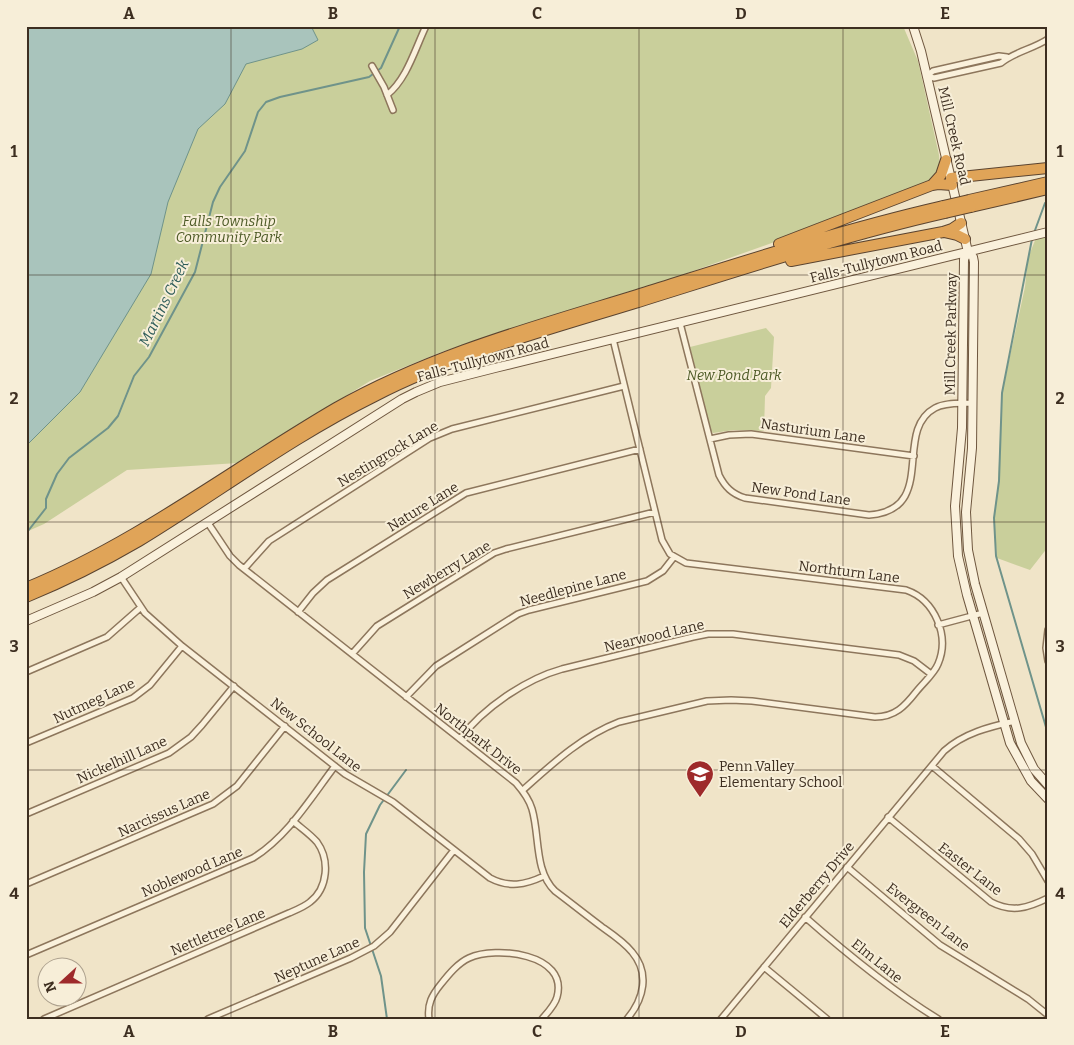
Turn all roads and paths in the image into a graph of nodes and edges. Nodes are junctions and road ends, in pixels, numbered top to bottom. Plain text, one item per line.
1 (426, 26) edge
2 (913, 26) edge
3 (1048, 39) edge
4 (372, 66) dead end
5 (927, 76) junction
6 (387, 95) junction
7 (393, 110) dead end
8 (946, 160) junction
9 (1048, 168) edge
10 (952, 182) junction
11 (1048, 182) edge
12 (932, 185) junction
13 (1048, 190) edge
14 (970, 204) junction
15 (944, 210) junction
16 (961, 223) junction
17 (944, 232) junction
18 (1048, 232) edge
19 (965, 239) junction
20 (968, 252) junction
21 (737, 272) junction
22 (694, 277) junction
23 (680, 324) junction
24 (613, 339) junction
25 (624, 386) junction
26 (973, 403) junction
27 (962, 404) junction
28 (710, 439) junction
29 (640, 449) junction
30 (914, 456) junction
31 (655, 512) junction
32 (208, 523) junction
33 (674, 557) junction
34 (244, 569) junction
35 (122, 577) junction
36 (26, 588) edge
37 (26, 596) edge
38 (140, 608) junction
39 (298, 612) junction
40 (983, 612) junction
41 (973, 615) junction
42 (26, 621) edge
43 (938, 625) junction
44 (1048, 630) edge
45 (182, 646) junction
46 (352, 654) junction
47 (1048, 661) edge
48 (26, 672) edge
49 (931, 674) junction
50 (234, 686) junction
51 (406, 697) junction
52 (1015, 720) junction
53 (1004, 723) junction
54 (285, 726) junction
55 (460, 739) junction
56 (26, 743) edge
57 (335, 766) junction
58 (932, 766) junction
59 (1048, 785) edge
60 (522, 790) junction
61 (1048, 799) edge
62 (26, 814) edge
63 (888, 818) junction
64 (293, 821) junction
65 (454, 850) junction
66 (847, 867) junction
67 (544, 876) junction
68 (1048, 881) edge
69 (26, 884) edge
70 (1048, 898) edge
71 (806, 917) junction
72 (26, 955) edge
73 (764, 967) junction
74 (1048, 1015) edge
75 (44, 1019) edge
76 (208, 1019) edge
77 (429, 1019) edge
78 (542, 1019) edge
79 (627, 1019) edge
80 (721, 1019) edge
81 (827, 1019) edge
82 (938, 1019) edge

1 - 6 street
2 - 5 main road, Mill Creek Road
3 - 5 street
4 - 6 street
5 - 8 main road, Mill Creek Road
6 - 7 street
8 - 10 main road, Mill Creek Road
8 - 12 highway
9 - 10 highway
10 - 12 highway
10 - 16 main road, Mill Creek Road
11 - 14 highway
12 - 22 highway
13 - 14 highway
14 - 15 highway, bridge
15 - 21 highway
15 - 22 highway
16 - 17 highway
16 - 19 main road, Mill Creek Road
17 - 19 highway
17 - 21 highway
18 - 20 main road, Falls-Tullytown Road
19 - 20 main road, Mill Creek Road
20 - 23 main road, Falls-Tullytown Road
20 - 26 main road, Mill Creek Parkway
20 - 27 main road, Mill Creek Parkway
21 - 37 highway
22 - 36 highway
23 - 24 main road, Falls-Tullytown Road
23 - 28 street, New Pond Lane
24 - 25 street
24 - 32 main road, Falls-Tullytown Road
25 - 29 street
25 - 34 street, Nestingrock Lane
26 - 27 street, New Pond Lane
26 - 40 main road, Mill Creek Parkway
27 - 30 street, New Pond Lane
27 - 41 main road, Mill Creek Parkway
28 - 30 street, Nasturium Lane
28 - 30 street, New Pond Lane
29 - 31 street
29 - 39 street, Nature Lane
31 - 33 street
31 - 46 street, Newberry Lane
32 - 34 street, Northpark Drive
32 - 35 main road, Falls-Tullytown Road
33 - 43 street, Northturn Lane
33 - 51 street, Needlepine Lane
34 - 39 street, Northpark Drive
35 - 38 street, New School Lane
35 - 42 main road, Falls-Tullytown Road
38 - 45 street, New School Lane
38 - 48 street
39 - 46 street, Northpark Drive
40 - 41 street
40 - 52 main road, Mill Creek Parkway
41 - 43 street
41 - 53 main road, Mill Creek Parkway
43 - 49 street, Northturn Lane
44 - 47 street
45 - 50 street, New School Lane
45 - 56 street, Nutmeg Lane
46 - 51 street, Northpark Drive
49 - 55 street, Nearwood Lane
49 - 60 street, Northturn Lane
50 - 54 street, New School Lane
50 - 62 street, Nickelhill Lane
51 - 55 street, Northpark Drive
52 - 53 street, Elderberry Drive
52 - 59 main road, Mill Creek Parkway
53 - 58 street, Elderberry Drive
53 - 61 main road, Mill Creek Parkway
54 - 57 street, New School Lane
54 - 69 street, Narcissus Lane
55 - 60 street, Northpark Drive
57 - 64 street, Noblewood Lane
57 - 65 street, New School Lane
58 - 63 street, Elderberry Drive
58 - 68 street
60 - 67 street, Northpark Drive
63 - 66 street, Elderberry Drive
63 - 70 street, Easter Lane
64 - 72 street, Noblewood Lane
64 - 75 street, Nettletree Lane
65 - 67 street, New School Lane
65 - 76 street, Neptune Lane
66 - 71 street, Elderberry Drive
66 - 74 street, Evergreen Lane
67 - 79 street
71 - 73 street, Elderberry Drive
71 - 82 street, Elm Lane
73 - 80 street, Elderberry Drive
73 - 81 street
77 - 78 street

